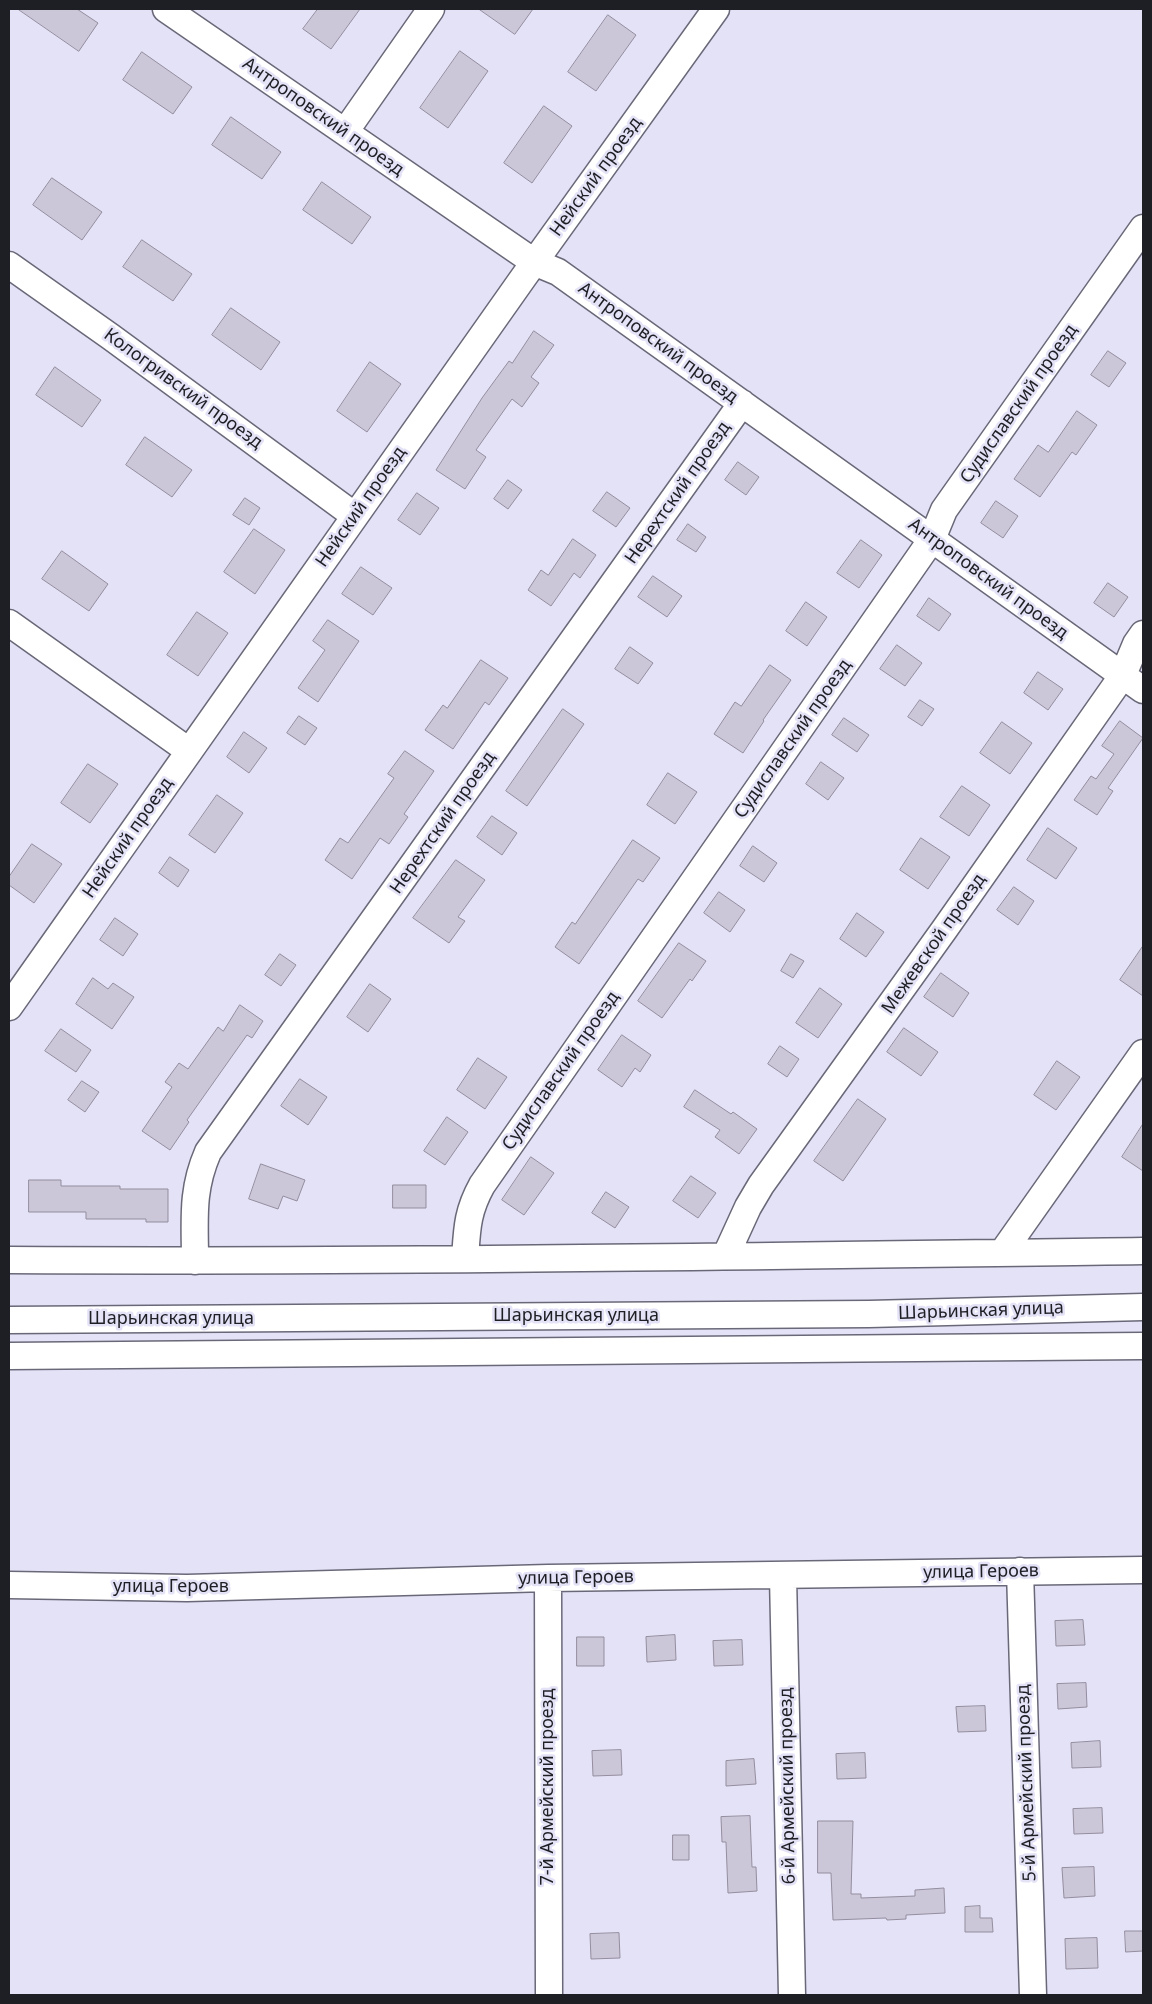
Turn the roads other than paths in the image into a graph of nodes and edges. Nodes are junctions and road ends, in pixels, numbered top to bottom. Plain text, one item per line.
1 (166, 9) edge
2 (430, 9) edge
3 (716, 9) edge
4 (345, 132) junction
5 (1143, 228) edge
6 (534, 262) junction
7 (9, 265) edge
8 (742, 403) junction
9 (355, 516) junction
10 (932, 539) junction
11 (9, 623) edge
12 (1143, 634) edge
13 (1133, 682) edge
14 (189, 751) junction
15 (18, 974) edge
16 (9, 1007) edge
17 (1143, 1054) edge
18 (1143, 1251) edge
19 (1002, 1253) junction
20 (726, 1255) junction
21 (465, 1259) junction
22 (9, 1260) edge
23 (194, 1261) junction
24 (1143, 1308) edge
25 (9, 1320) edge
26 (1143, 1346) edge
27 (9, 1356) edge
28 (1143, 1570) edge
29 (1020, 1571) junction
30 (783, 1576) junction
31 (548, 1578) junction
32 (9, 1585) edge
33 (549, 1995) edge
34 (792, 1995) edge
35 (1033, 1995) edge

1 - 4 street, Антроповский проезд
2 - 4 street
3 - 6 street, Нейский проезд
4 - 6 street, Антроповский проезд
5 - 10 street, Судиславский проезд
6 - 8 street, Антроповский проезд
6 - 9 street, Нейский проезд
7 - 9 street, Кологривский проезд
8 - 10 street, Антроповский проезд
8 - 23 street, Нерехтский проезд
9 - 14 street, Нейский проезд
10 - 13 street, Антроповский проезд
10 - 21 street, Судиславский проезд
11 - 14 street
12 - 13 street, Межевской проезд
13 - 20 street, Межевской проезд
14 - 15 street, Нейский проезд
15 - 16 street, Нейский проезд
17 - 19 street
18 - 19 street
19 - 20 street
20 - 21 street
21 - 23 street
22 - 23 street
24 - 25 street, Шарьинская улица
26 - 27 street
28 - 29 street, улица Героев
29 - 30 street, улица Героев
29 - 35 street, 5-й Армейский проезд
30 - 31 street, улица Героев
30 - 34 street, 6-й Армейский проезд
31 - 32 street, улица Героев
31 - 33 street, 7-й Армейский проезд

